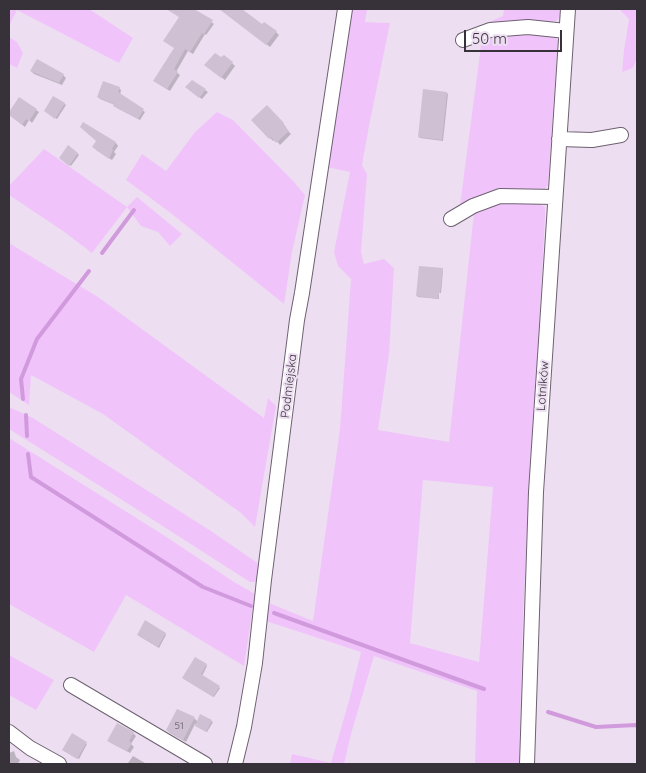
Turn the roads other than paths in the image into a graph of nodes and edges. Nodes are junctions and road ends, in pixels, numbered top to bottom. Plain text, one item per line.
1 (345, 9) edge
2 (568, 9) edge
3 (566, 31) junction
4 (463, 40) dead end
5 (622, 135) dead end
6 (559, 139) junction
7 (555, 197) junction
8 (451, 219) dead end
9 (70, 685) dead end
10 (9, 732) edge
11 (59, 764) edge
12 (205, 764) edge
13 (234, 764) edge
14 (527, 764) edge

1 - 13 street, Podmiejska
2 - 3 street, Lotników
3 - 4 street
3 - 6 street, Lotników
5 - 6 street
6 - 7 street, Lotników
7 - 8 street
7 - 14 street, Lotników
9 - 12 street
10 - 11 street

